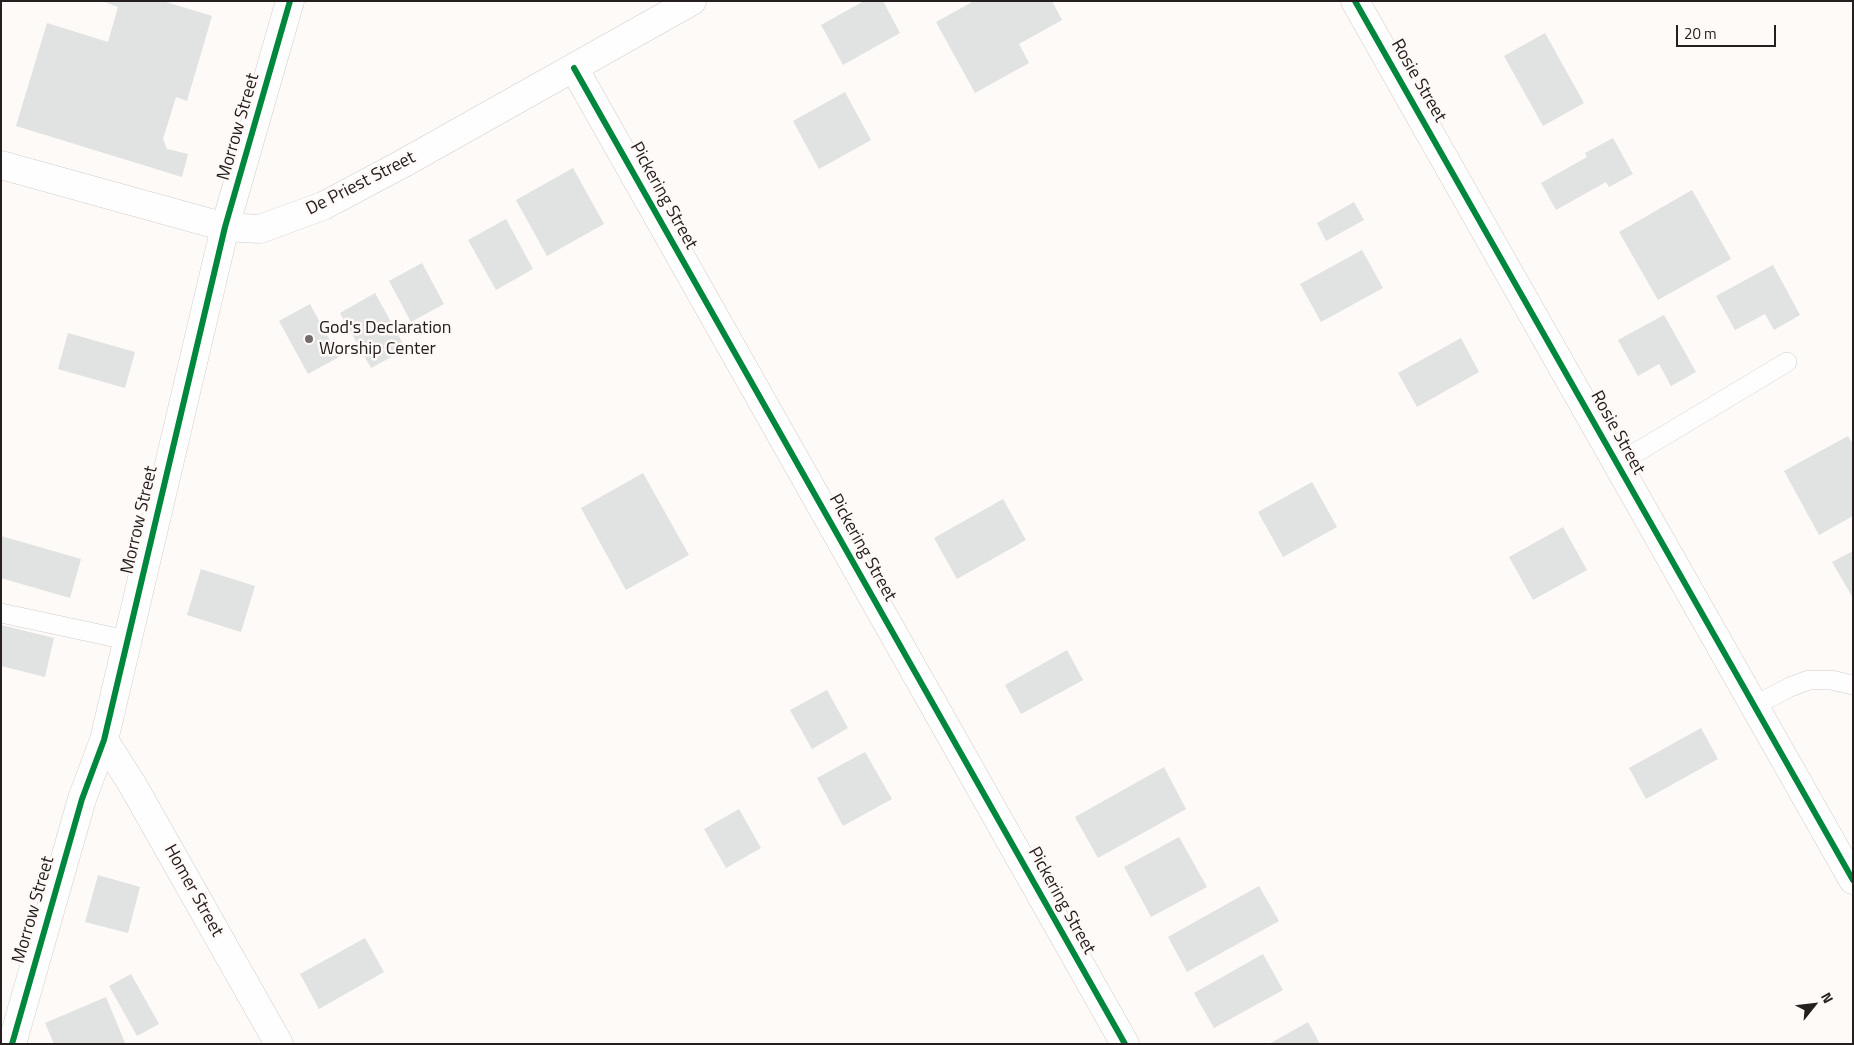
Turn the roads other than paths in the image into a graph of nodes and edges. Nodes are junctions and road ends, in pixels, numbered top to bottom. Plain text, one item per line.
1 (290, 1) edge
2 (692, 1) edge
3 (1356, 1) edge
4 (574, 68) junction
5 (1, 165) edge
6 (225, 227) junction
7 (1787, 362) dead end
8 (1617, 464) junction
9 (1, 613) edge
10 (127, 640) junction
11 (1853, 685) edge
12 (1754, 706) junction
13 (104, 740) junction
14 (1853, 880) edge
15 (12, 1044) edge
16 (279, 1044) edge
17 (1124, 1044) edge

1 - 6 street, Morrow Street
2 - 4 street, De Priest Street
3 - 8 street, Rosie Street
4 - 6 street, De Priest Street
4 - 17 street, Pickering Street
5 - 6 street, De Priest Street
6 - 10 street, Morrow Street
7 - 8 lane
8 - 12 street, Rosie Street
9 - 10 lane
10 - 13 street, Morrow Street
11 - 12 lane
12 - 14 street, Rosie Street
13 - 15 street, Morrow Street
13 - 16 street, Homer Street

